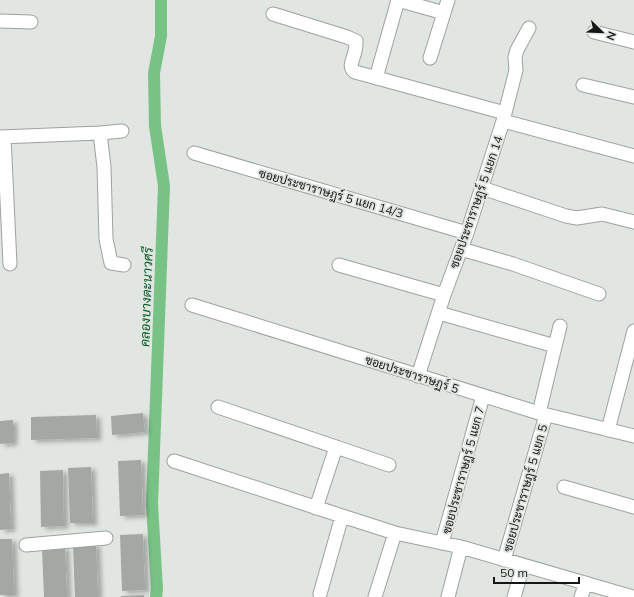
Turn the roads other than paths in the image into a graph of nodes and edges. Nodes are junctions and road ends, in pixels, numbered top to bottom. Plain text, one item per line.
1 (448, 0) edge
2 (444, 13) junction
3 (273, 14) dead end
4 (0, 21) edge
5 (31, 22) dead end
6 (529, 28) dead end
7 (594, 32) dead end
8 (634, 42) edge
9 (430, 58) dead end
10 (376, 78) junction
11 (583, 85) dead end
12 (634, 97) edge
13 (504, 117) junction
14 (122, 131) dead end
15 (100, 133) junction
16 (2, 137) edge
17 (194, 153) dead end
18 (634, 156) edge
19 (482, 188) junction
20 (634, 222) edge
21 (4, 230) edge
22 (467, 233) junction
23 (461, 249) junction
24 (10, 264) dead end
25 (124, 265) dead end
26 (339, 265) dead end
27 (599, 294) dead end
28 (444, 295) junction
29 (192, 305) dead end
30 (439, 313) junction
31 (560, 326) dead end
32 (634, 332) edge
33 (555, 346) junction
34 (418, 376) junction
35 (483, 396) junction
36 (218, 407) dead end
37 (542, 414) junction
38 (608, 430) junction
39 (634, 436) edge
40 (336, 447) junction
41 (174, 461) dead end
42 (389, 465) dead end
43 (564, 487) dead end
44 (316, 508) junction
45 (634, 508) edge
46 (342, 516) junction
47 (396, 533) junction
48 (106, 538) dead end
49 (442, 543) junction
50 (26, 545) dead end
51 (461, 548) junction
52 (504, 560) junction
53 (523, 566) junction
54 (586, 583) junction
55 (320, 594) dead end
56 (374, 597) edge
57 (448, 597) edge
58 (514, 597) edge
59 (581, 597) edge
60 (633, 597) edge

1 - 2 street
2 - 9 street
2 - 10 street
3 - 10 street
4 - 5 street
6 - 13 street, ซอยประชาราษฎร์ 5 แยก 14
7 - 8 street
10 - 13 street
11 - 12 street
13 - 18 street
13 - 19 street, ซอยประชาราษฎร์ 5 แยก 14
14 - 15 street
15 - 16 street
15 - 25 street
16 - 21 street
17 - 22 street, ซอยประชาราษฎร์ 5 แยก 14/3
19 - 20 street
19 - 22 street, ซอยประชาราษฎร์ 5 แยก 14
21 - 24 street
22 - 23 street, ซอยประชาราษฎร์ 5 แยก 14
23 - 27 street
23 - 28 street, ซอยประชาราษฎร์ 5 แยก 14
26 - 28 street
28 - 30 street, ซอยประชาราษฎร์ 5 แยก 14
29 - 34 street, ซอยประชาราษฏร์ 5
30 - 33 street
30 - 34 street, ซอยประชาราษฎร์ 5 แยก 14
31 - 33 street, ซอยประชาราษฎร์ 5 แยก 5
32 - 38 street
33 - 37 street, ซอยประชาราษฎร์ 5 แยก 5
34 - 35 street, ซอยประชาราษฏร์ 5
35 - 37 street, ซอยประชาราษฏร์ 5
35 - 49 street, ซอยประชาราษฎร์ 5 แยก 7
36 - 40 street
37 - 38 street, ซอยประชาราษฏร์ 5
37 - 52 street, ซอยประชาราษฎร์ 5 แยก 5
38 - 39 street, ซอยประชาราษฏร์ 5
40 - 42 street
40 - 44 street
41 - 44 street
43 - 45 street
44 - 46 street
46 - 47 street
46 - 55 street
47 - 49 street
47 - 56 street
48 - 50 street
49 - 51 street
51 - 52 street
51 - 57 street
52 - 53 street
53 - 54 street
53 - 58 street
54 - 59 street
54 - 60 street

